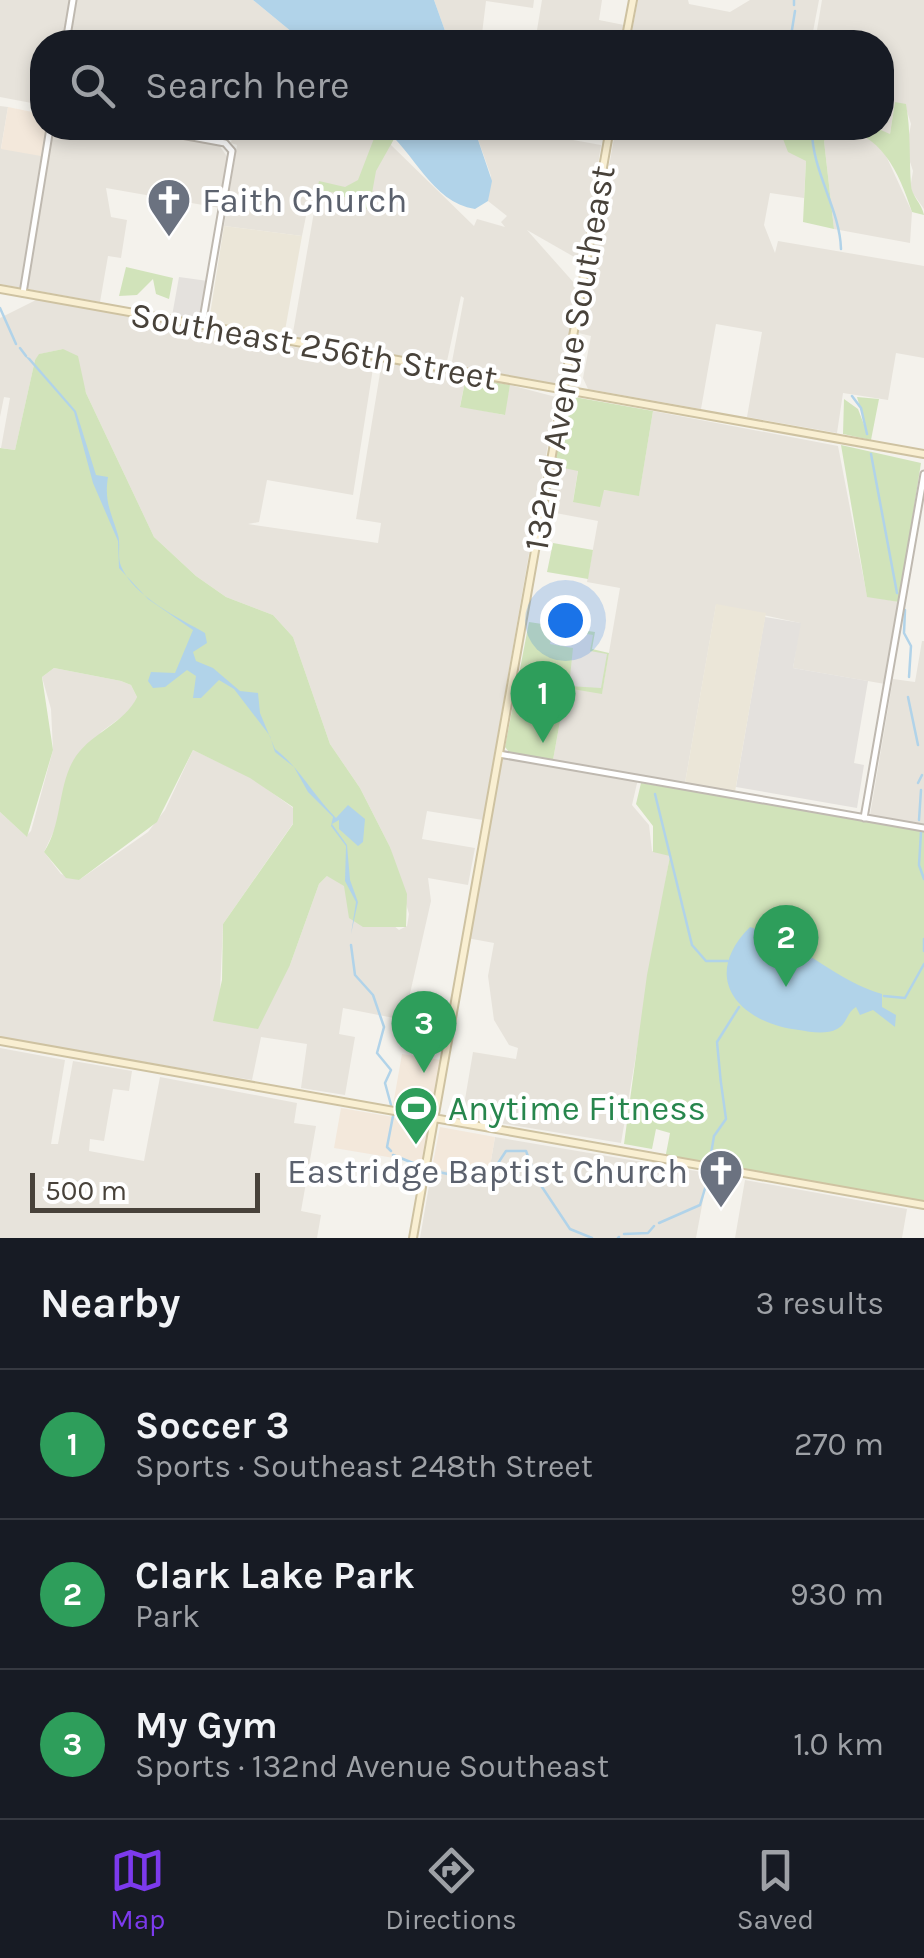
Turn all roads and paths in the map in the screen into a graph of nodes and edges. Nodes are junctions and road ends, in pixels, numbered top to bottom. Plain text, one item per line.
1 (73, 0) edge
2 (633, 0) edge
3 (68, 30) edge
4 (627, 30) edge
5 (48, 140) edge
6 (209, 140) edge
7 (608, 140) edge
8 (0, 289) edge
9 (24, 293) junction
10 (202, 324) junction
11 (563, 391) junction
12 (924, 454) edge
13 (924, 474) edge
14 (500, 754) junction
15 (864, 818) junction
16 (924, 828) edge
17 (0, 1041) edge
18 (436, 1118) junction
19 (924, 1205) edge
20 (414, 1238) edge

1 - 3 street
2 - 4 main road
5 - 9 street
6 - 10 street
7 - 11 main road, 132nd Avenue Southeast
8 - 9 main road, Southeast 256th Street
9 - 10 main road, Southeast 256th Street
10 - 11 main road, Southeast 256th Street
11 - 12 main road, Southeast 256th Street
11 - 14 main road, 132nd Avenue Southeast
13 - 15 street
14 - 15 street
14 - 18 main road, 132nd Avenue Southeast
15 - 16 street
17 - 18 main road
18 - 19 main road
18 - 20 main road, 132nd Avenue Southeast

